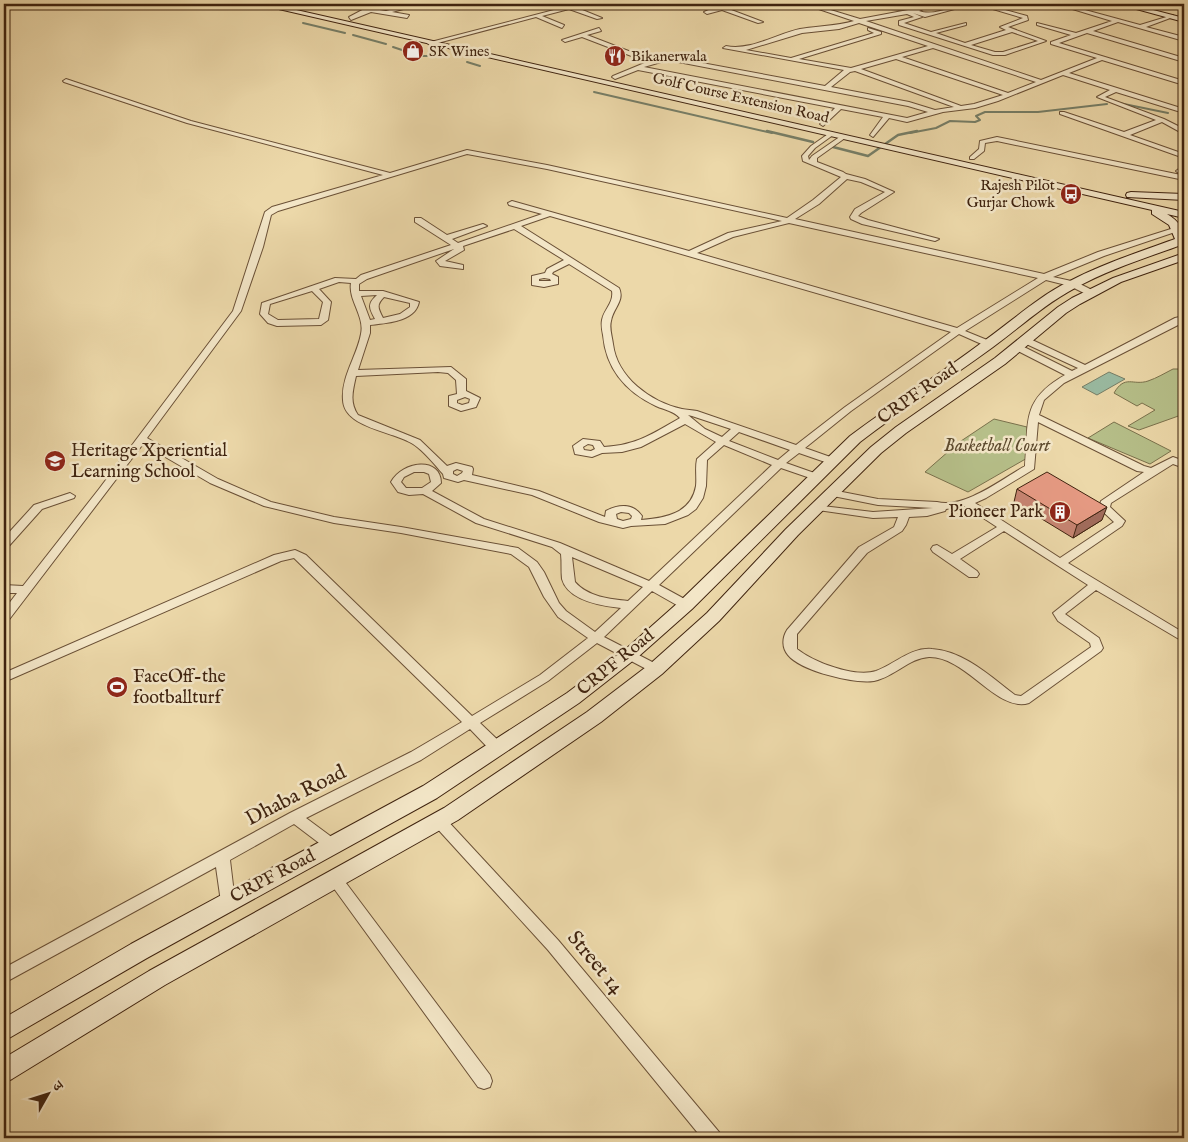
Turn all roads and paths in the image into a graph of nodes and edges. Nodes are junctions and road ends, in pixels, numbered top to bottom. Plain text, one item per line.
1 (261, 4) edge
2 (287, 4) edge
3 (354, 4) edge
4 (382, 4) edge
5 (419, 4) edge
6 (456, 4) edge
7 (582, 4) edge
8 (709, 4) edge
9 (742, 4) edge
10 (840, 4) edge
11 (849, 4) edge
12 (922, 4) edge
13 (931, 4) edge
14 (971, 4) edge
15 (978, 4) edge
16 (1058, 4) edge
17 (1122, 4) edge
18 (1163, 4) edge
19 (812, 5) edge
20 (466, 6) dead end
21 (569, 7) junction
22 (370, 8) junction
23 (722, 8) junction
24 (896, 8) junction
25 (1146, 10) junction
26 (910, 11) junction
27 (386, 12) junction
28 (707, 12) dead end
29 (875, 13) junction
30 (535, 15) junction
31 (926, 15) junction
32 (406, 16) dead end
33 (918, 16) junction
34 (1171, 16) junction
35 (351, 18) junction
36 (599, 18) dead end
37 (855, 20) junction
38 (1118, 20) junction
39 (1184, 20) edge
40 (760, 22) dead end
41 (1151, 23) junction
42 (964, 24) dead end
43 (1039, 24) dead end
44 (1133, 25) junction
45 (562, 26) dead end
46 (1140, 27) junction
47 (1123, 28) dead end
48 (599, 30) dead end
49 (1012, 30) junction
50 (1086, 31) junction
51 (1183, 32) dead end
52 (932, 33) junction
53 (582, 35) junction
54 (1077, 35) junction
55 (443, 39) junction
56 (1184, 39) edge
57 (565, 40) dead end
58 (430, 43) junction
59 (1053, 43) junction
60 (967, 44) junction
61 (932, 46) junction
62 (726, 48) dead end
63 (738, 50) junction
64 (678, 56) dead end
65 (896, 57) junction
66 (668, 58) junction
67 (1102, 58) junction
68 (791, 60) junction
69 (1184, 60) edge
70 (652, 62) junction
71 (990, 65) junction
72 (639, 68) junction
73 (852, 70) junction
74 (1062, 73) junction
75 (615, 77) junction
76 (66, 81) dead end
77 (1042, 82) junction
78 (1184, 83) edge
79 (826, 88) junction
80 (1115, 90) junction
81 (1008, 95) junction
82 (840, 107) junction
83 (960, 107) junction
84 (1184, 111) edge
85 (934, 112) junction
86 (1062, 114) dead end
87 (887, 117) junction
88 (1162, 120) junction
89 (823, 124) junction
90 (1184, 132) edge
91 (831, 134) junction
92 (1123, 135) junction
93 (843, 137) junction
94 (879, 139) junction
95 (901, 145) junction
96 (1184, 156) edge
97 (972, 158) junction
98 (810, 163) junction
99 (1184, 167) edge
100 (1005, 169) junction
101 (389, 175) junction
102 (845, 176) junction
103 (1184, 176) edge
104 (1184, 197) edge
105 (1131, 198) junction
106 (512, 204) dead end
107 (1184, 207) edge
108 (550, 214) junction
109 (1184, 215) edge
110 (418, 220) dead end
111 (789, 220) junction
112 (483, 226) dead end
113 (515, 226) junction
114 (446, 238) junction
115 (935, 239) dead end
116 (1181, 242) edge
117 (458, 245) junction
118 (689, 254) junction
119 (570, 260) junction
120 (460, 267) dead end
121 (548, 275) dead end
122 (1045, 277) junction
123 (357, 281) junction
124 (1073, 284) junction
125 (314, 288) junction
126 (383, 293) junction
127 (1091, 293) junction
128 (358, 294) junction
129 (1184, 319) edge
130 (380, 322) junction
131 (365, 323) junction
132 (958, 331) junction
133 (989, 344) junction
134 (1021, 344) junction
135 (1085, 368) junction
136 (352, 373) junction
137 (1073, 375) junction
138 (462, 394) dead end
139 (683, 416) junction
140 (1034, 416) junction
141 (737, 429) junction
142 (141, 439) junction
143 (722, 440) junction
144 (600, 450) dead end
145 (796, 450) junction
146 (832, 461) junction
147 (780, 463) junction
148 (1184, 465) edge
149 (1153, 471) junction
150 (816, 476) junction
151 (425, 491) dead end
152 (832, 493) junction
153 (70, 496) dead end
154 (870, 500) junction
155 (967, 502) junction
156 (818, 507) junction
157 (941, 507) junction
158 (867, 514) junction
159 (904, 514) junction
160 (612, 521) junction
161 (632, 524) junction
162 (1004, 528) junction
163 (4, 545) edge
164 (563, 549) junction
165 (937, 549) dead end
166 (952, 559) junction
167 (1060, 563) junction
168 (973, 574) dead end
169 (1095, 584) junction
170 (652, 586) junction
171 (4, 589) edge
172 (26, 590) junction
173 (691, 600) junction
174 (632, 605) junction
175 (722, 607) junction
176 (4, 618) edge
177 (597, 637) junction
178 (1184, 638) edge
179 (629, 655) junction
180 (656, 669) junction
181 (4, 678) edge
182 (471, 724) junction
183 (497, 748) junction
184 (295, 817) junction
185 (439, 821) junction
186 (332, 845) junction
187 (222, 857) junction
188 (335, 879) junction
189 (228, 902) junction
190 (4, 976) edge
191 (4, 1030) edge
192 (4, 1071) edge
193 (484, 1081) dead end
194 (713, 1138) edge

1 - 58 main road, Golf Course Extension Road
2 - 35 main road, Golf Course Extension Road
3 - 22 street
4 - 22 street
5 - 27 street
6 - 20 street
7 - 21 street
8 - 23 street
9 - 23 street
10 - 11 street
11 - 24 street
11 - 29 street
12 - 26 street
13 - 26 street
14 - 31 street
15 - 49 street
16 - 38 street
17 - 25 main road
18 - 25 street
19 - 37 street
21 - 30 street
21 - 36 street
22 - 27 street
22 - 35 street
23 - 28 street
23 - 40 street
24 - 26 street
24 - 29 street
25 - 34 main road
26 - 31 street
26 - 33 street
26 - 37 street
27 - 32 street
29 - 37 street
30 - 45 street
30 - 55 street
31 - 33 street
33 - 52 street
34 - 39 main road
34 - 41 street
35 - 55 main road, Golf Course Extension Road
37 - 61 street
37 - 63 street
37 - 68 street
38 - 44 street
38 - 50 street
41 - 46 street
41 - 51 street
42 - 52 street
43 - 54 street
44 - 46 street
44 - 47 street
46 - 56 street
48 - 53 street
49 - 60 street
49 - 60 street
50 - 54 street
50 - 69 street
52 - 60 street
53 - 57 street
53 - 70 street
54 - 59 street
55 - 58 street
55 - 75 main road, Golf Course Extension Road
58 - 91 main road, Golf Course Extension Road
59 - 67 street
59 - 71 street
61 - 65 street
61 - 71 street
62 - 63 street
63 - 68 street
64 - 66 street
65 - 73 street
65 - 81 street
66 - 70 street
66 - 79 street
67 - 74 street
67 - 78 street
68 - 73 street
70 - 72 street
71 - 77 street
72 - 75 street
72 - 82 street
73 - 79 street
73 - 83 street
74 - 77 street
74 - 80 street
75 - 89 main road, Golf Course Extension Road
76 - 101 street
77 - 81 street
79 - 85 street
80 - 84 street
80 - 88 street
81 - 83 street
82 - 87 street
82 - 89 street
83 - 85 street
85 - 87 street
86 - 92 street
87 - 94 street
88 - 90 street
88 - 92 street
89 - 94 main road, Golf Course Extension Road
91 - 93 main road, Golf Course Extension Road
91 - 98 street
92 - 96 street
93 - 94 main road, Golf Course Extension Road
93 - 98 street
94 - 95 main road, Golf Course Extension Road
95 - 97 main road, Golf Course Extension Road
95 - 100 main road, Golf Course Extension Road
97 - 100 main road, Golf Course Extension Road
97 - 103 street
98 - 102 street
99 - 103 street
100 - 105 main road, Golf Course Extension Road
101 - 111 street
101 - 142 street
102 - 111 street
102 - 115 street
104 - 105 main road
105 - 107 main road, Golf Course Extension Road
105 - 109 main road, Golf Course Extension Road
105 - 116 main road
106 - 108 street
108 - 113 street
108 - 118 street
110 - 114 street
111 - 118 street
111 - 122 street
112 - 114 street
113 - 117 street
113 - 119 street
114 - 117 street
116 - 122 street, Dhaba Road
116 - 124 main road, CRPF Road
116 - 127 main road
117 - 120 street
117 - 123 street
118 - 132 street
119 - 121 street
119 - 139 street
122 - 124 street
122 - 132 street, Dhaba Road
123 - 125 street
123 - 128 street
124 - 127 street
124 - 133 main road, CRPF Road
125 - 125 street
126 - 128 street
126 - 130 street
126 - 130 street
127 - 134 main road
128 - 131 street
129 - 135 street
130 - 131 street
131 - 136 street
132 - 133 street
132 - 145 street, Dhaba Road
133 - 146 main road, CRPF Road
134 - 135 street
134 - 137 street
134 - 152 main road
135 - 137 street
136 - 138 street
136 - 160 street
137 - 140 street
139 - 141 street
139 - 143 street
139 - 144 street
140 - 149 street
140 - 155 street
141 - 143 street
141 - 145 street
142 - 172 street
142 - 177 street
143 - 147 street
143 - 161 street
145 - 146 street
145 - 147 street, Dhaba Road
146 - 150 main road, CRPF Road
147 - 150 street
147 - 170 street, Dhaba Road
148 - 149 street
149 - 167 street
150 - 173 main road, CRPF Road
151 - 164 street
152 - 154 street
152 - 156 main road
153 - 163 street
154 - 157 street
154 - 158 street
155 - 157 street
155 - 162 street
156 - 158 street
156 - 175 main road
157 - 159 street
158 - 159 street
159 - 169 street
160 - 161 street
160 - 161 street
162 - 166 street
162 - 167 street
164 - 170 street
164 - 174 street
165 - 166 street
166 - 168 street
167 - 169 street
169 - 178 street
170 - 173 street
170 - 174 street, Dhaba Road
171 - 172 street
172 - 176 street
173 - 175 main road
173 - 179 main road, CRPF Road
174 - 177 street, Dhaba Road
175 - 180 main road
177 - 179 street
177 - 182 street, Dhaba Road
179 - 180 street
179 - 183 main road, CRPF Road
180 - 185 main road
181 - 182 street
182 - 183 street
182 - 184 street, Dhaba Road
183 - 186 main road, CRPF Road
184 - 186 street
184 - 187 street, Dhaba Road
185 - 188 main road
185 - 194 street, Street 14
186 - 189 main road, CRPF Road
187 - 189 street
187 - 190 street, Dhaba Road
188 - 192 main road
188 - 193 street
189 - 191 main road, CRPF Road

